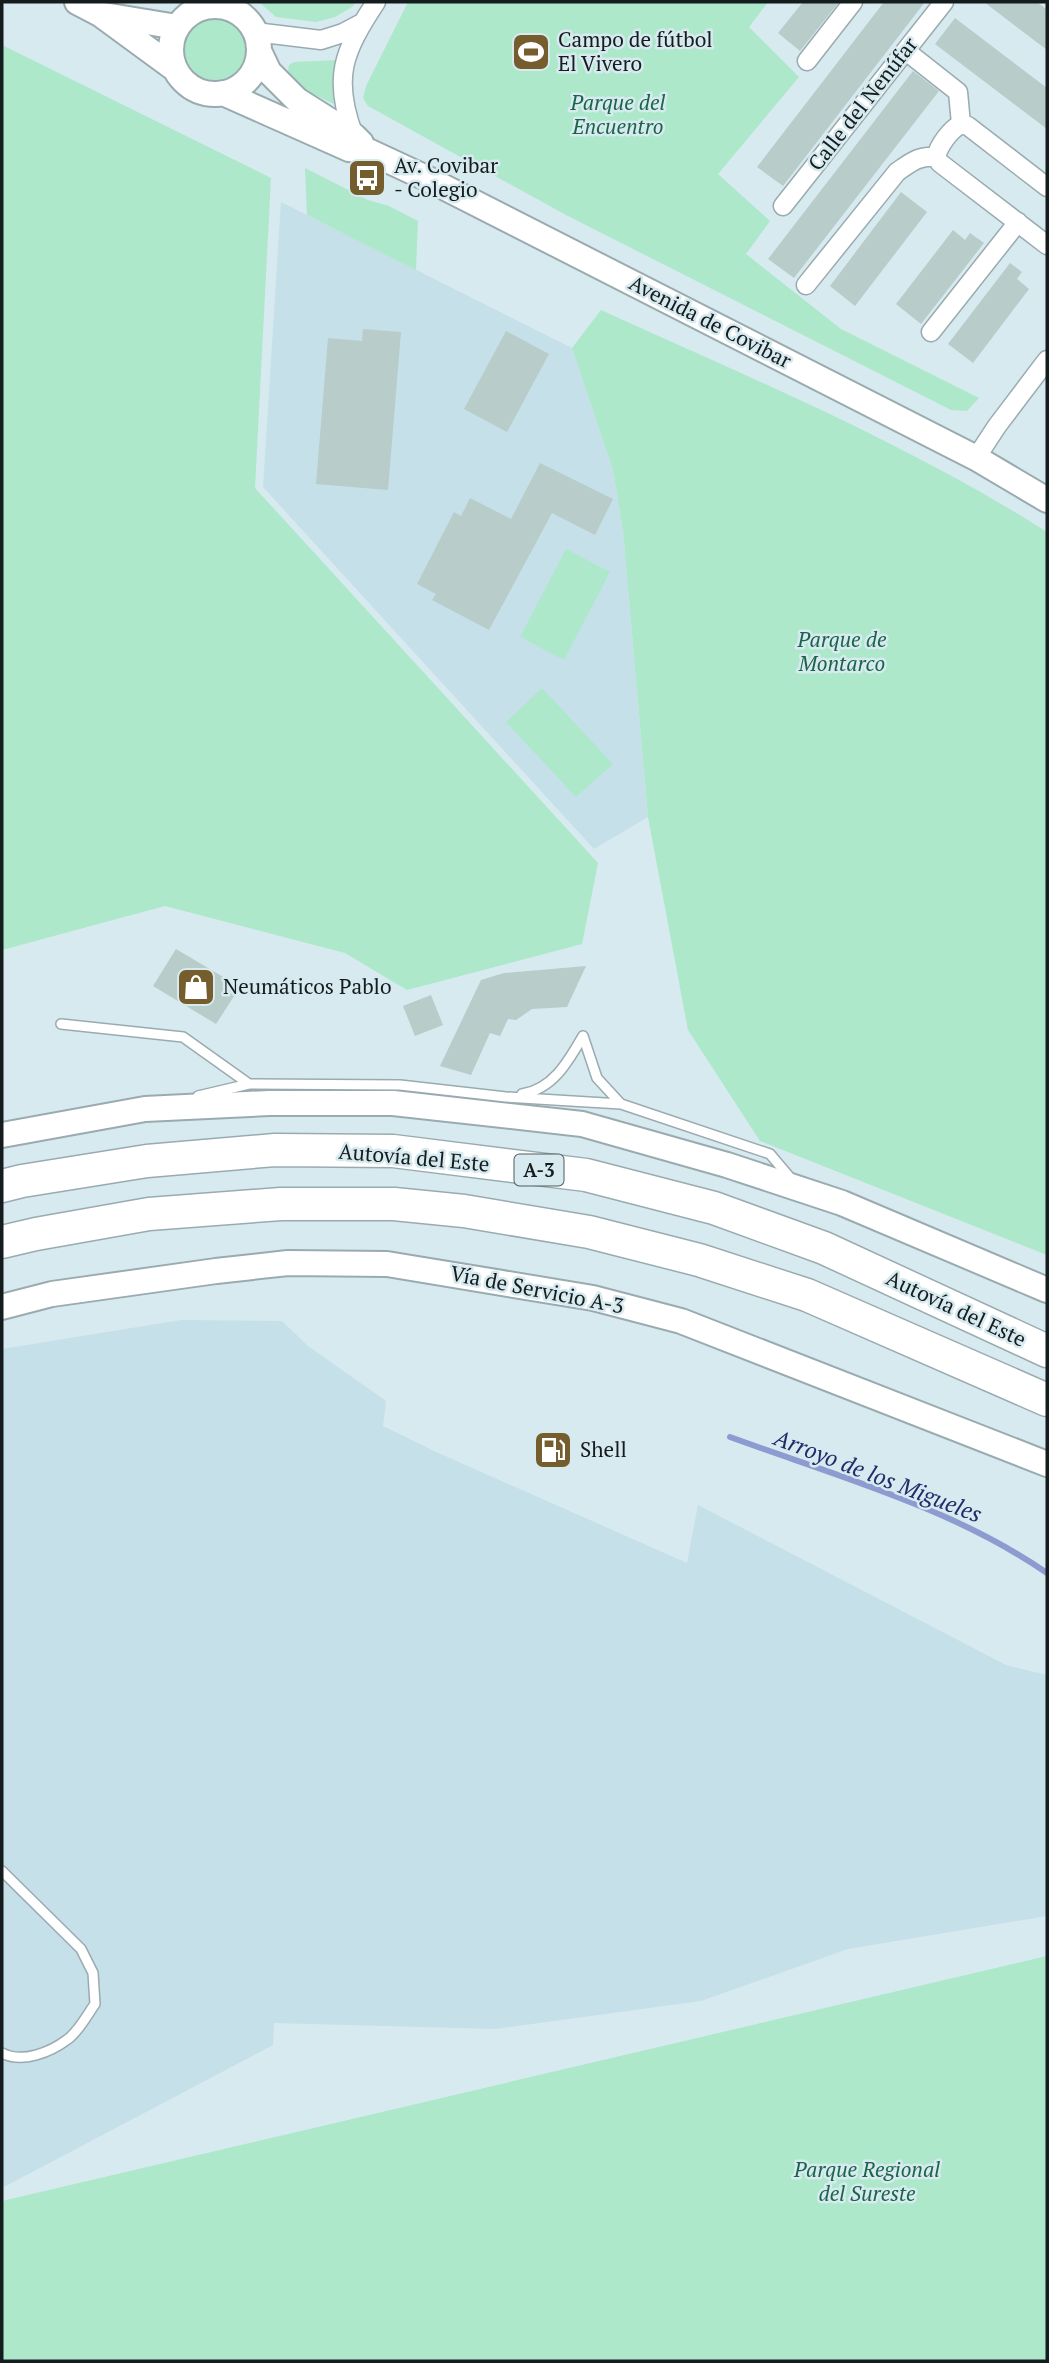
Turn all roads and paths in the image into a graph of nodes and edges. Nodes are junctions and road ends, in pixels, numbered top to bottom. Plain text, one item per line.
1 (77, 2) edge
2 (376, 2) edge
3 (853, 2) edge
4 (944, 2) edge
5 (200, 5) edge
6 (235, 6) edge
7 (100, 14) junction
8 (362, 23) junction
9 (177, 27) junction
10 (257, 42) junction
11 (906, 51) junction
12 (807, 61) dead end
13 (175, 69) junction
14 (223, 93) junction
15 (961, 124) junction
16 (361, 144) junction
17 (936, 157) junction
18 (1047, 187) edge
19 (783, 206) dead end
20 (1018, 222) junction
21 (1047, 245) edge
22 (806, 285) dead end
23 (931, 332) dead end
24 (1047, 360) edge
25 (976, 458) junction
26 (1047, 500) edge
27 (61, 1024) dead end
28 (248, 1084) junction
29 (506, 1097) junction
30 (621, 1104) junction
31 (145, 1109) junction
32 (2, 1135) edge
33 (2, 1186) edge
34 (800, 1189) junction
35 (2, 1242) edge
36 (1047, 1290) edge
37 (2, 1307) edge
38 (1047, 1351) edge
39 (1047, 1400) edge
40 (1047, 1464) edge
41 (2, 1871) edge
42 (2, 2053) edge

1 - 7 main road
2 - 8 street
3 - 12 street
4 - 11 street, Calle del Nenúfar
5 - 6 main road
5 - 9 main road
6 - 10 main road
7 - 9 main road
7 - 13 main road
8 - 10 street
8 - 16 street
9 - 13 main road
10 - 14 main road
10 - 16 main road, Avenida de Covibar
11 - 15 street
11 - 19 street, Calle del Nenúfar
13 - 14 main road
14 - 16 main road, Avenida de Covibar
15 - 17 street
15 - 18 street
16 - 25 main road, Avenida de Covibar
17 - 20 street
17 - 22 street
20 - 21 street
20 - 23 street
24 - 25 street
25 - 26 main road, Avenida de Covibar
27 - 28 lane
28 - 29 lane
28 - 31 lane
29 - 30 lane
29 - 30 lane
30 - 34 lane
31 - 32 main road
31 - 34 main road
33 - 38 highway, Autovía del Este / A-3
34 - 36 main road
35 - 39 highway
37 - 40 main road, Vía de Servicio A-3
41 - 42 lane

